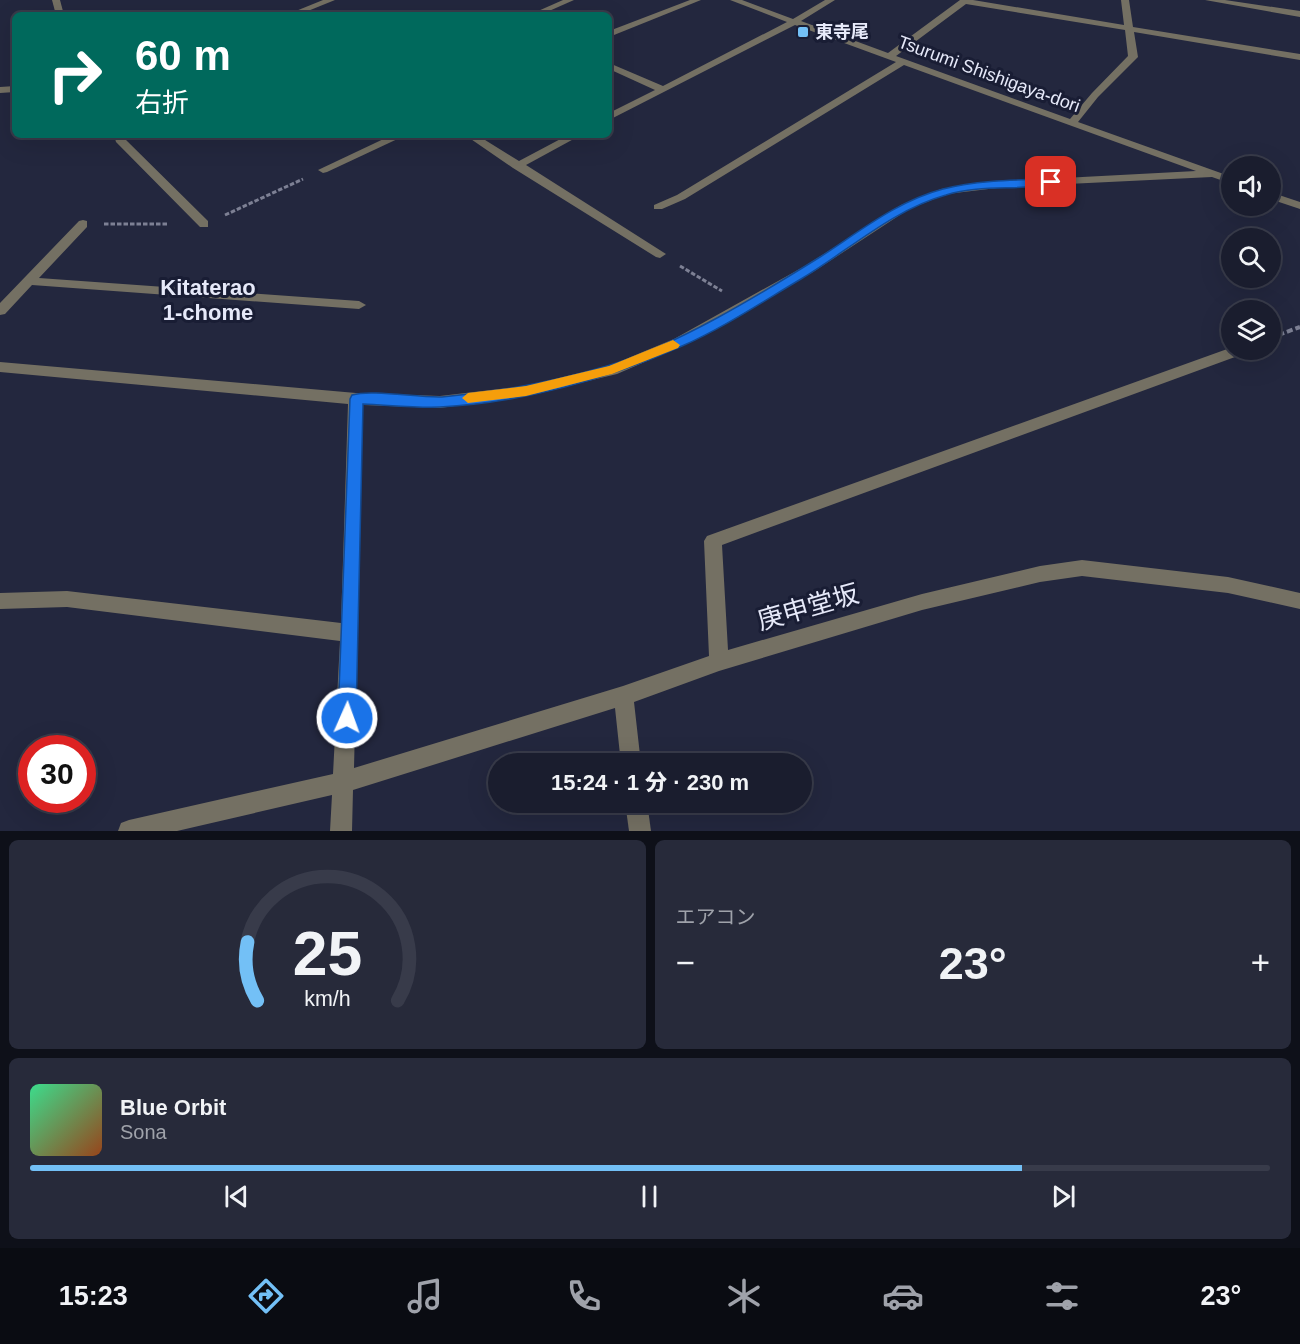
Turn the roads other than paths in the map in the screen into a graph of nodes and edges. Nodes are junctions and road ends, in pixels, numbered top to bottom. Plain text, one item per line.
1 (332, 0) edge
2 (570, 0) edge
3 (697, 0) edge
4 (734, 0) edge
5 (831, 0) edge
6 (1125, 0) edge
7 (1209, 0) edge
8 (964, 1) edge
9 (298, 12) edge
10 (540, 12) edge
11 (1300, 14) edge
12 (794, 22) junction
13 (1128, 27) junction
14 (612, 33) edge
15 (890, 57) junction
16 (1300, 57) edge
17 (903, 62) junction
18 (612, 67) edge
19 (662, 90) junction
20 (612, 115) edge
21 (1072, 123) junction
22 (120, 138) edge
23 (394, 138) edge
24 (475, 138) edge
25 (570, 138) edge
26 (517, 166) junction
27 (323, 170) dead end
28 (1212, 174) junction
29 (1221, 178) edge
30 (1281, 199) edge
31 (1300, 206) edge
32 (658, 207) dead end
33 (83, 224) dead end
34 (204, 224) dead end
35 (660, 254) road end
36 (29, 281) junction
37 (359, 305) dead end
38 (0, 311) edge
39 (1221, 356) edge
40 (0, 367) edge
41 (356, 399) junction
42 (0, 601) edge
43 (1300, 601) edge
44 (350, 633) junction
45 (719, 662) junction
46 (623, 696) junction
47 (630, 753) edge
48 (344, 782) junction
49 (638, 813) edge
50 (129, 831) edge
51 (341, 831) edge
52 (640, 831) edge

1 - 9 street
2 - 10 street
3 - 14 street
4 - 12 street, Tsurumi Shishigaya-dori
5 - 12 street
6 - 13 street
7 - 11 street
8 - 13 street
8 - 15 street
12 - 15 street, Tsurumi Shishigaya-dori
12 - 19 street
13 - 16 street
13 - 21 street
15 - 17 street, Tsurumi Shishigaya-dori
17 - 21 street, Tsurumi Shishigaya-dori
17 - 32 street
18 - 19 street
19 - 20 street
21 - 28 street, Tsurumi Shishigaya-dori
22 - 34 street
23 - 27 street
24 - 26 street
25 - 26 street
26 - 35 street
28 - 29 street, Tsurumi Shishigaya-dori
28 - 41 street
30 - 31 street
33 - 36 street
36 - 37 street
36 - 38 street
39 - 45 street
40 - 41 street
41 - 44 street
42 - 44 street
43 - 45 street, 庚申堂坂
44 - 48 street
45 - 46 street, 庚申堂坂
46 - 47 street
46 - 48 street, 庚申堂坂
48 - 50 street, 庚申堂坂
48 - 51 street
49 - 52 street

